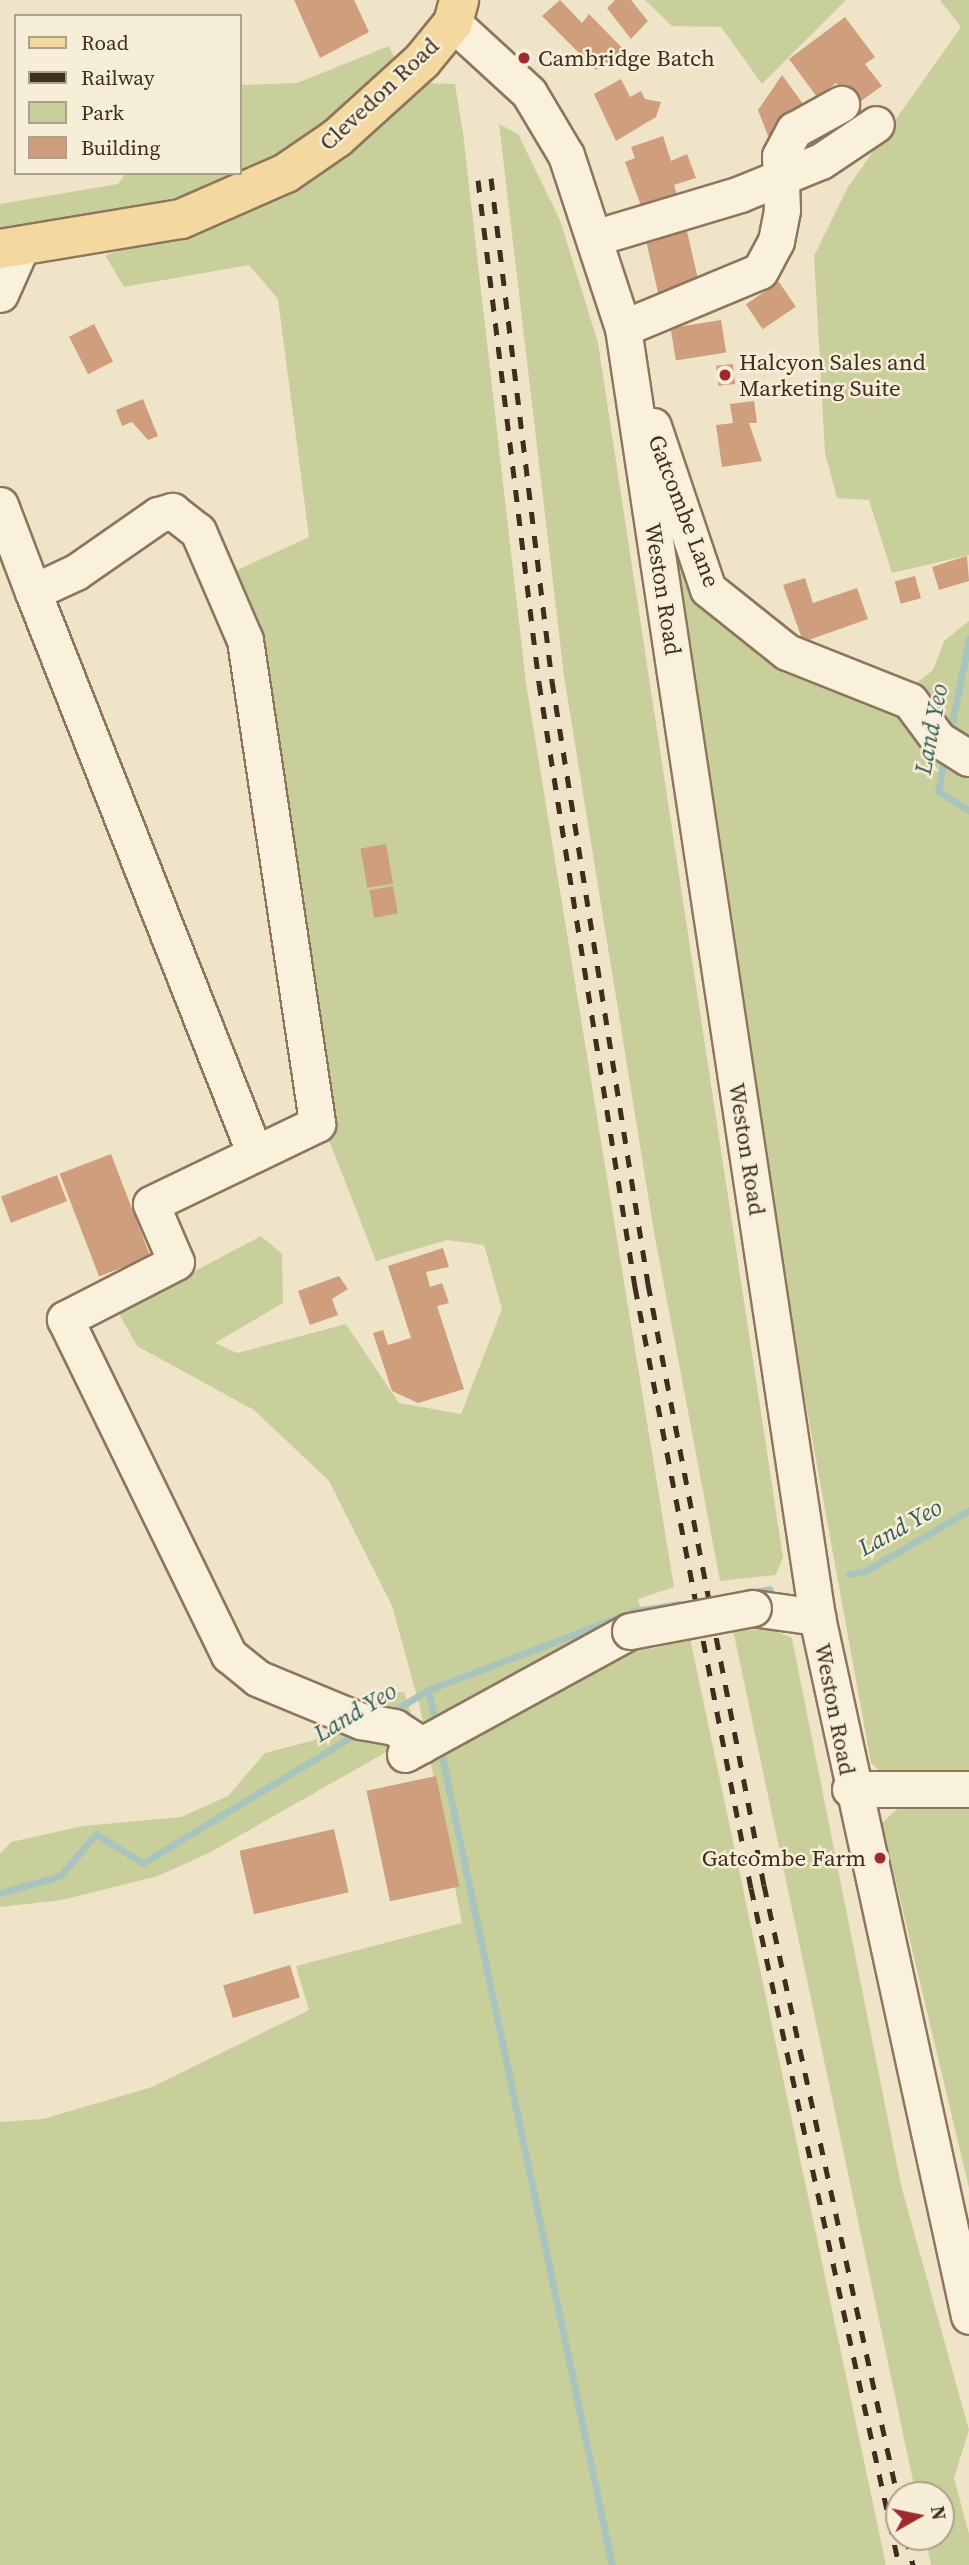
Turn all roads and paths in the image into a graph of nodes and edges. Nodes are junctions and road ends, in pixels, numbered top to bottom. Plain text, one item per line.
1 (456, 12) edge
2 (841, 104) dead end
3 (876, 124) dead end
4 (778, 179) junction
5 (597, 237) junction
6 (11, 248) edge
7 (0, 294) edge
8 (622, 328) junction
9 (636, 413) junction
10 (0, 505) edge
11 (33, 592) junction
12 (954, 749) edge
13 (256, 1154) junction
14 (817, 1617) junction
15 (850, 1789) junction
16 (969, 1789) edge
17 (969, 2316) edge

1 - 5 street, Weston Road
1 - 6 main road, Clevedon Road
2 - 4 street
3 - 4 street
4 - 5 street
4 - 8 street
5 - 8 street, Weston Road
6 - 7 street
8 - 9 street, Weston Road
9 - 12 street, Gatcombe Lane
9 - 14 street, Weston Road
10 - 11 street
11 - 13 street
11 - 13 street
13 - 14 street, bridge
14 - 15 street, Weston Road
15 - 16 street
15 - 17 street, Weston Road

